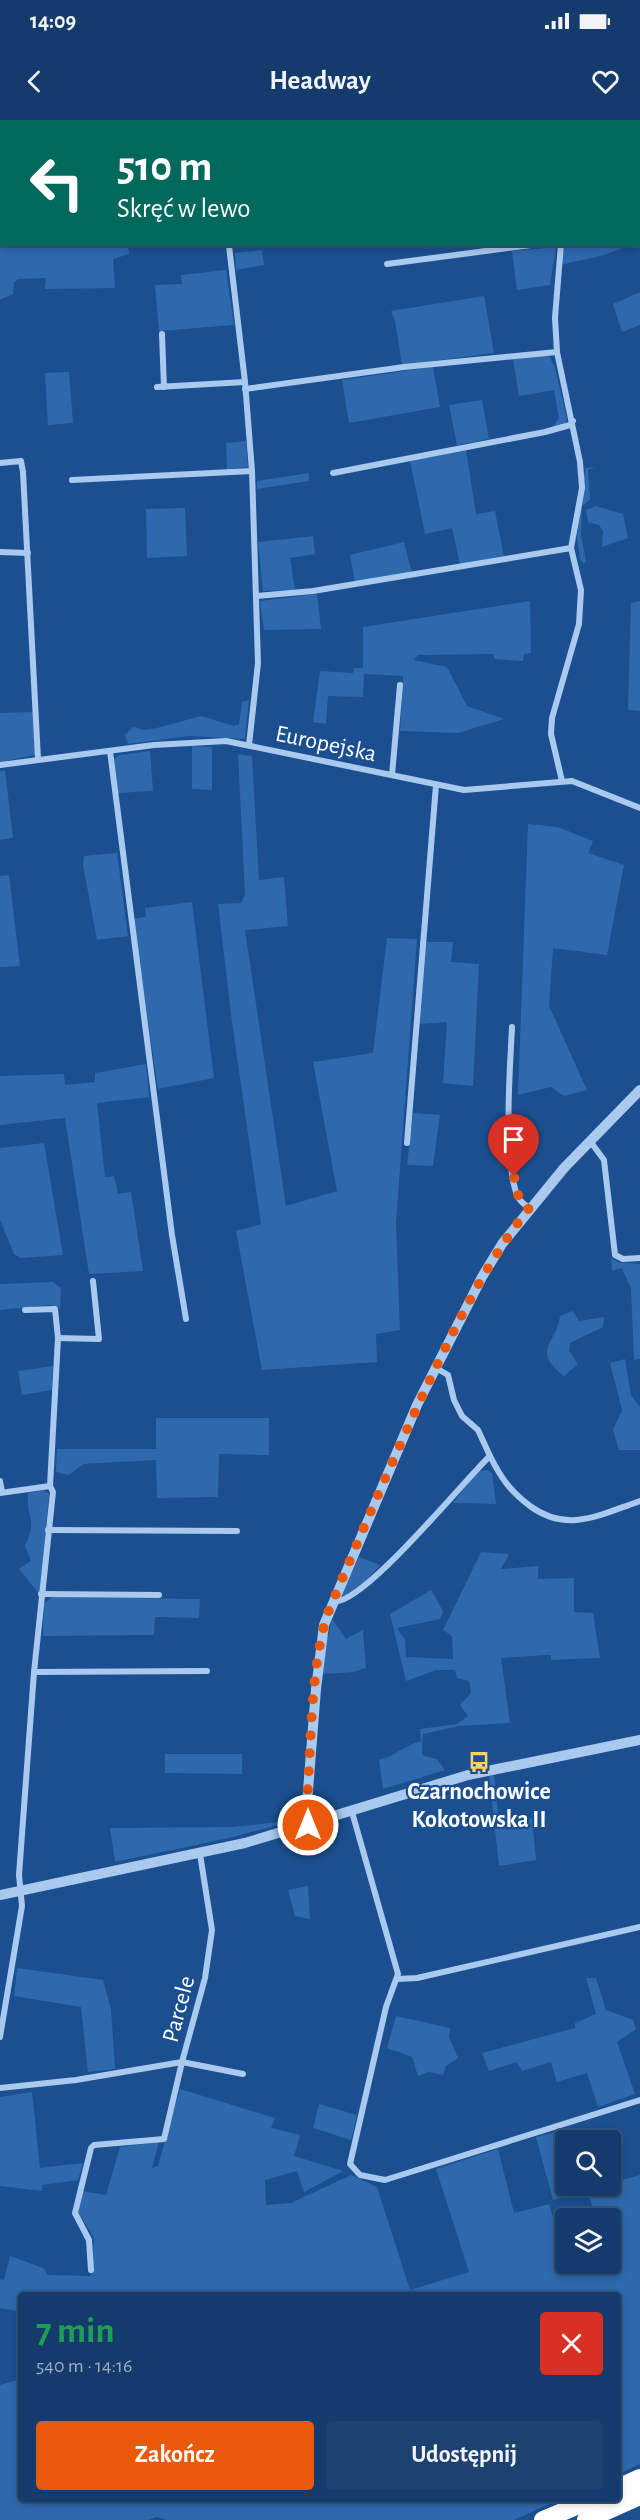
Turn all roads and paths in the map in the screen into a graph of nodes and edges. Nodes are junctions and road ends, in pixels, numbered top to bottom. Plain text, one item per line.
1 (229, 246) dead end
2 (524, 246) edge
3 (561, 246) edge
4 (387, 264) dead end
5 (162, 334) dead end
6 (557, 351) junction
7 (245, 386) junction
8 (156, 387) dead end
9 (164, 387) junction
10 (573, 421) junction
11 (0, 463) edge
12 (252, 471) junction
13 (333, 473) dead end
14 (72, 480) dead end
15 (571, 548) junction
16 (0, 552) edge
17 (28, 553) junction
18 (256, 596) junction
19 (400, 685) dead end
20 (249, 745) junction
21 (110, 751) junction
22 (38, 759) junction
23 (0, 765) edge
24 (392, 775) junction
25 (562, 781) junction
26 (436, 785) junction
27 (640, 808) edge
28 (512, 1027) dead end
29 (640, 1090) edge
30 (590, 1141) junction
31 (407, 1143) dead end
32 (529, 1208) junction
33 (640, 1258) edge
34 (93, 1281) dead end
35 (25, 1310) dead end
36 (186, 1319) dead end
37 (58, 1338) junction
38 (436, 1368) junction
39 (490, 1456) junction
40 (0, 1481) edge
41 (50, 1486) junction
42 (1, 1492) edge
43 (640, 1501) edge
44 (48, 1530) junction
45 (237, 1531) dead end
46 (41, 1594) junction
47 (159, 1595) dead end
48 (333, 1600) junction
49 (34, 1671) junction
50 (207, 1671) dead end
51 (640, 1740) edge
52 (351, 1812) junction
53 (308, 1825) junction
54 (200, 1854) junction
55 (20, 1890) junction
56 (0, 1895) edge
57 (640, 1927) edge
58 (397, 1978) junction
59 (0, 2037) edge
60 (182, 2062) junction
61 (243, 2074) dead end
62 (0, 2088) edge
63 (640, 2100) edge
64 (91, 2271) dead end
65 (640, 2478) edge
66 (621, 2487) edge
67 (640, 2496) edge
68 (586, 2502) edge
69 (543, 2520) edge
70 (586, 2520) edge

1 - 7 street
2 - 4 street
3 - 6 street
5 - 9 street
6 - 7 street
6 - 10 street
7 - 9 street
7 - 12 street
8 - 9 street
10 - 13 street
10 - 15 street
11 - 17 street
12 - 14 street
12 - 18 street
15 - 18 street
15 - 25 street
16 - 17 street
17 - 22 street
18 - 20 street
19 - 24 street
20 - 21 street, Europejska
20 - 24 street, Europejska
21 - 22 street, Europejska
21 - 36 street
22 - 23 street, Europejska
24 - 26 street, Europejska
25 - 26 street, Europejska
25 - 27 street, Europejska
26 - 31 street
28 - 32 street
29 - 30 street
30 - 32 street
30 - 33 street
32 - 38 street
34 - 37 street
35 - 37 street
37 - 41 street
38 - 39 street
38 - 48 street
39 - 43 street
39 - 48 street
40 - 42 street
41 - 42 street
41 - 44 street
44 - 45 street
44 - 46 street
46 - 47 street
46 - 49 street
48 - 53 street
49 - 50 street
49 - 55 street
51 - 52 street
52 - 53 street
52 - 58 street
53 - 54 street
54 - 55 street
54 - 60 street, Parcele
55 - 56 street
55 - 59 street
57 - 58 street
58 - 63 street
60 - 61 street
60 - 62 street, Parcele
60 - 64 street
65 - 66 highway
67 - 70 highway
68 - 69 highway

